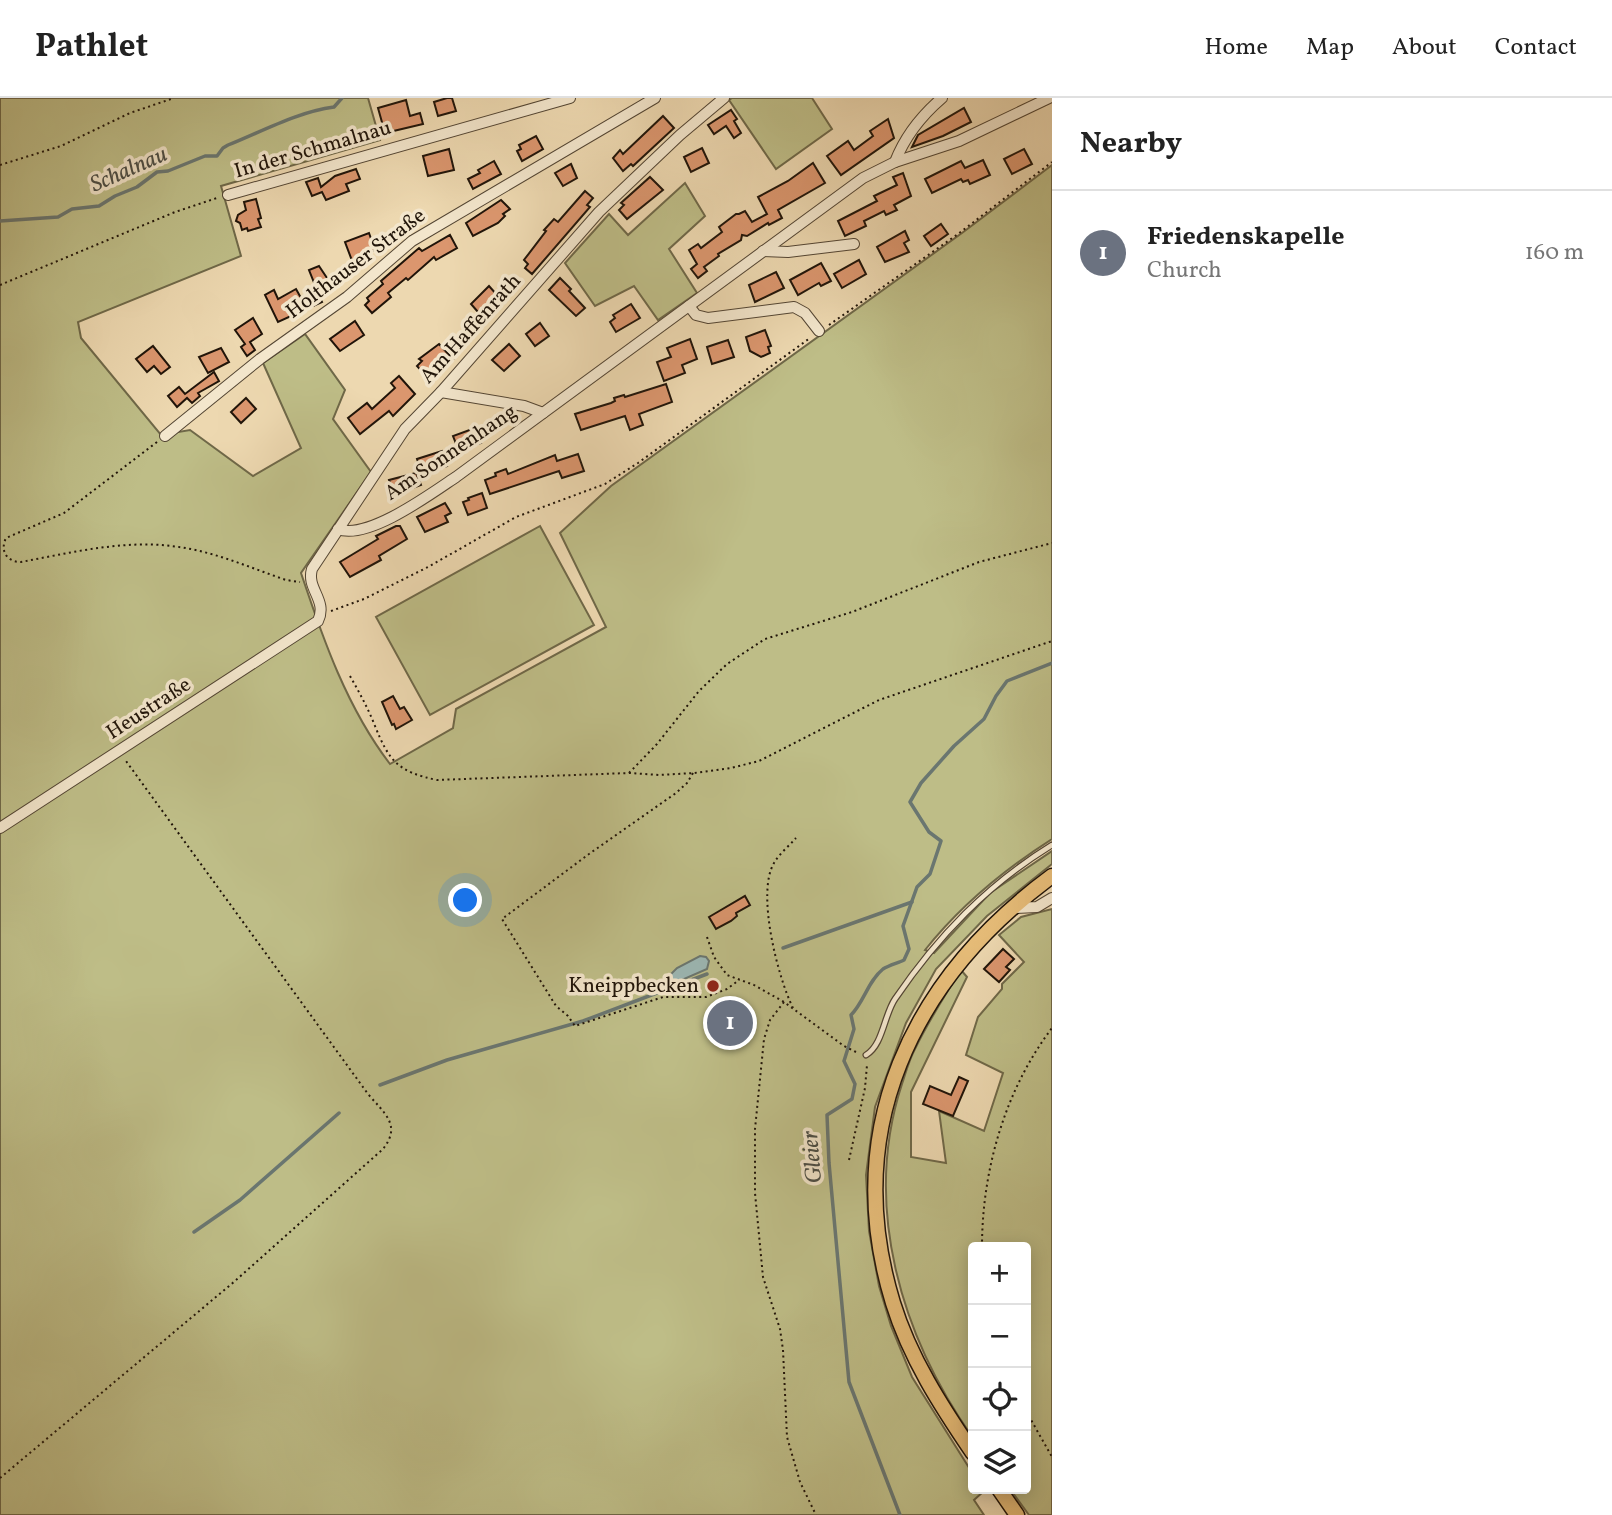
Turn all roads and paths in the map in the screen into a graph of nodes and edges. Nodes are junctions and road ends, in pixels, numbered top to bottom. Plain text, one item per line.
1 (174, 98) edge
2 (570, 98) edge
3 (655, 98) edge
4 (724, 98) edge
5 (942, 98) edge
6 (1049, 98) edge
7 (1052, 162) edge
8 (895, 163) junction
9 (0, 165) edge
10 (228, 195) joint
11 (854, 244) dead end
12 (763, 251) junction
13 (0, 285) edge
14 (688, 306) junction
15 (819, 331) junction
16 (441, 392) junction
17 (543, 413) junction
18 (165, 436) joint
19 (338, 529) junction
20 (1052, 543) edge
21 (311, 584) junction
22 (319, 618) junction
23 (1052, 641) edge
24 (350, 676) dead end
25 (119, 751) junction
26 (694, 772) junction
27 (629, 773) junction
28 (0, 828) edge
29 (796, 838) dead end
30 (1052, 845) edge
31 (1052, 876) edge
32 (1052, 898) edge
33 (1013, 908) junction
34 (707, 937) dead end
35 (739, 980) junction
36 (784, 1002) junction
37 (793, 1009) junction
38 (1052, 1028) edge
39 (851, 1050) dead end
40 (866, 1055) joint
41 (849, 1160) dead end
42 (982, 1242) edge
43 (1031, 1420) edge
44 (968, 1445) edge
45 (1052, 1457) edge
46 (0, 1478) edge
47 (1002, 1494) edge
48 (816, 1515) edge
49 (1017, 1515) edge

1 - 9 path
2 - 10 street, In der Schmalnau
3 - 18 street, Holthauser Straße
4 - 16 street, Am Haffenrath
5 - 8 street
6 - 8 street, Am Sonnenhang
7 - 15 path
8 - 12 street, Am Sonnenhang
10 - 13 path
11 - 12 street
12 - 14 street, Am Sonnenhang
14 - 15 street
14 - 17 street, Am Sonnenhang
15 - 22 path
16 - 17 street, Am Sonnenhang
16 - 19 street, Am Haffenrath
17 - 19 street, Am Sonnenhang
18 - 21 path
19 - 21 street, Am Haffenrath
20 - 27 path
21 - 22 street
22 - 25 street, Heustraße
23 - 26 path
24 - 27 path
25 - 28 street, Heustraße
25 - 46 path
26 - 27 path
26 - 35 path
29 - 37 path
30 - 40 lane
31 - 33 main road
32 - 33 street
33 - 44 main road
34 - 35 path
35 - 36 path
36 - 37 path
36 - 48 path
37 - 39 path
38 - 42 path
40 - 41 path
43 - 45 path
47 - 49 main road

